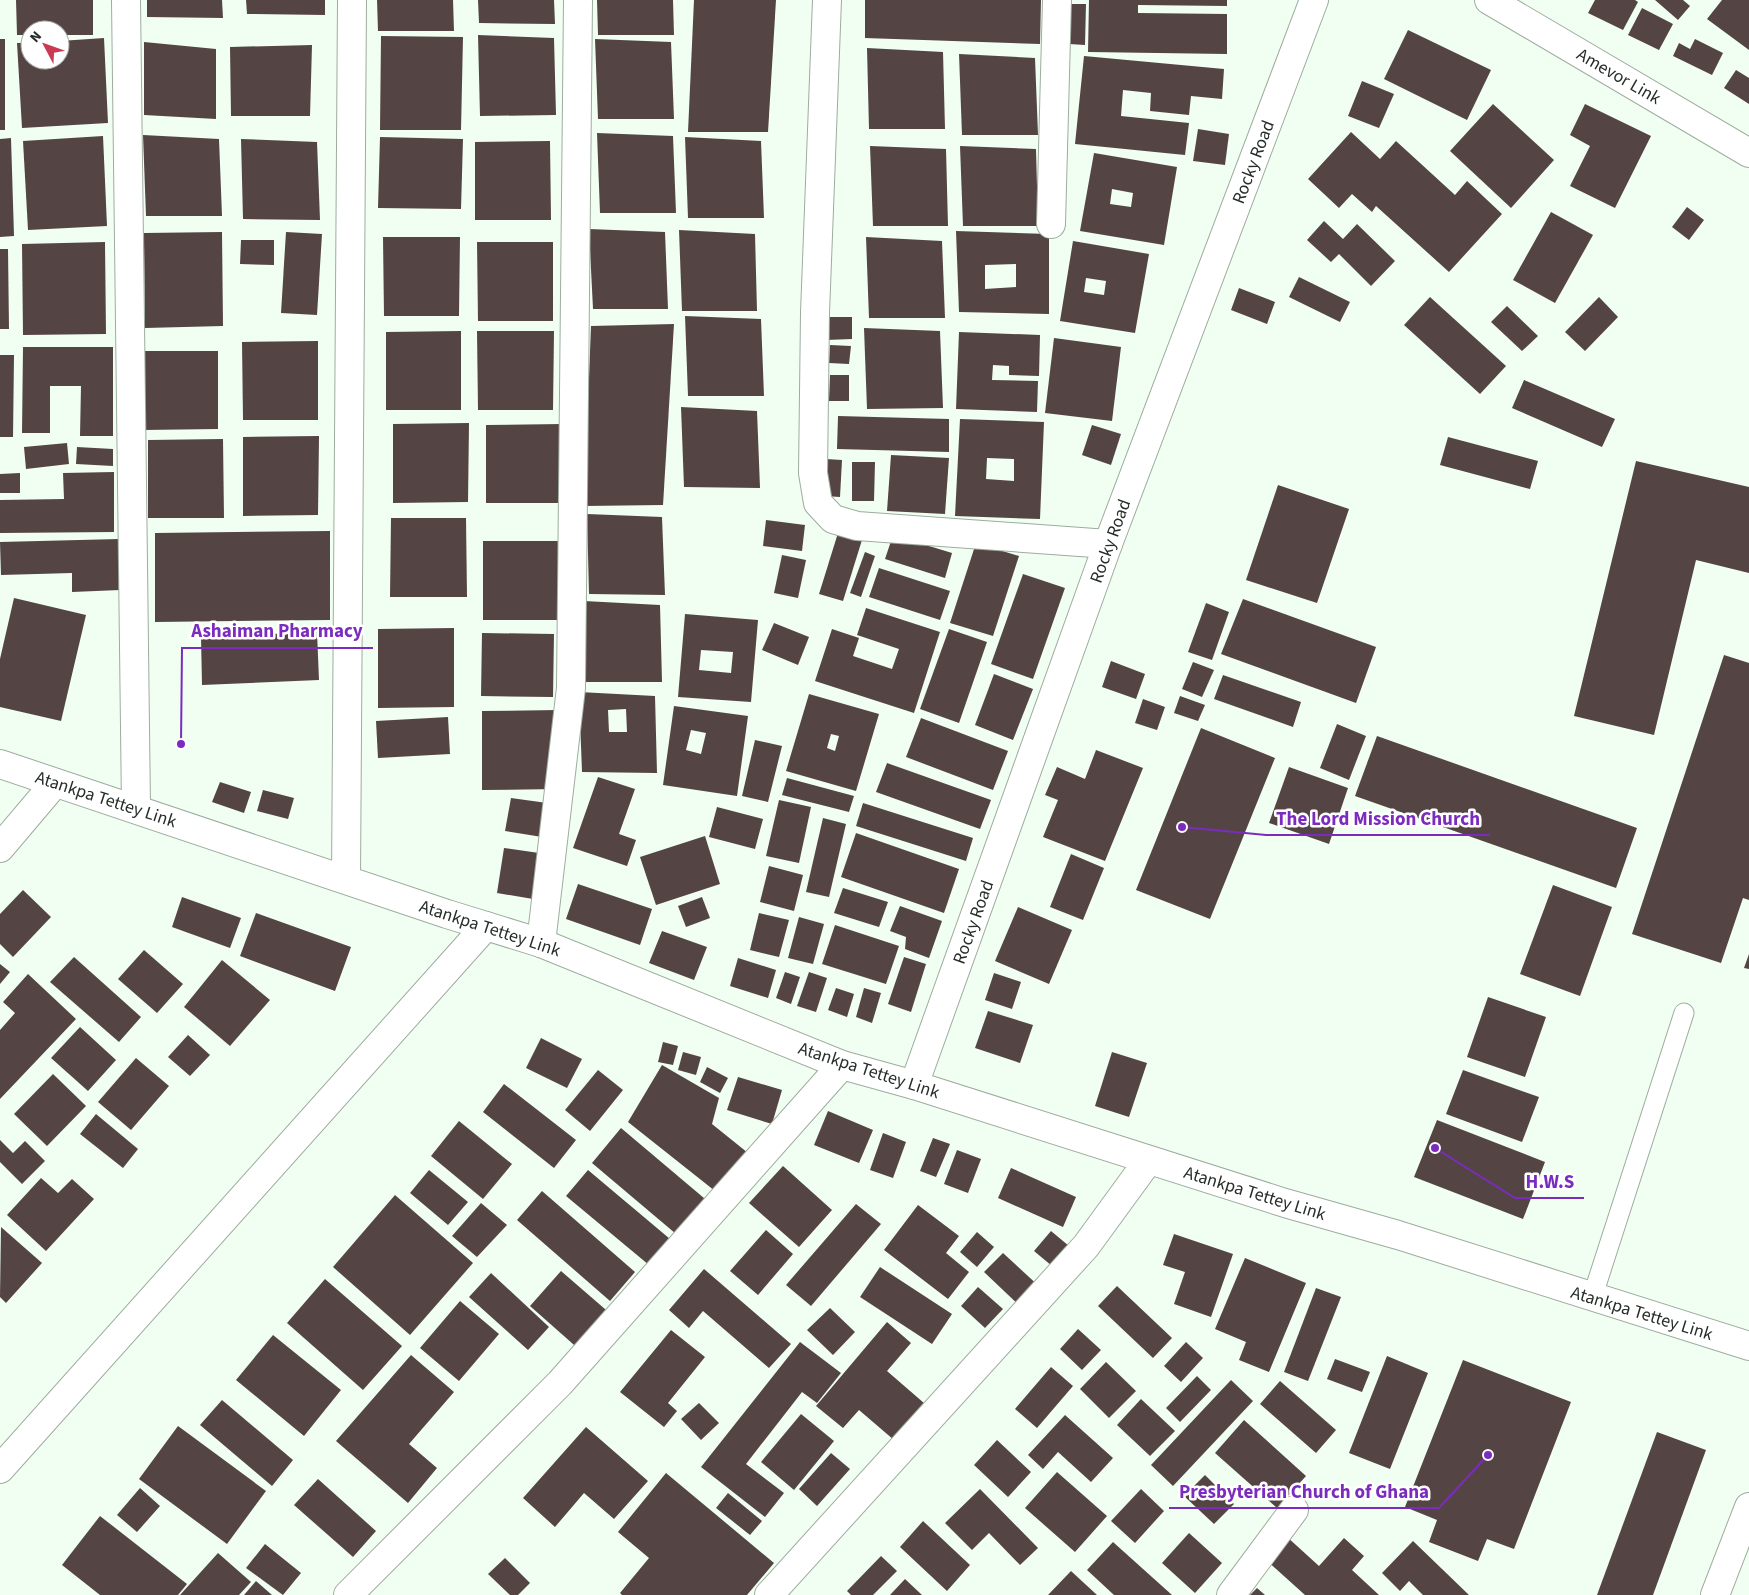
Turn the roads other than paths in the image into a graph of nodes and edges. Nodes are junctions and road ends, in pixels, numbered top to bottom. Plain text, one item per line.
1 (126, 0) edge
2 (352, 0) edge
3 (578, 0) edge
4 (827, 0) edge
5 (1057, 0) edge
6 (1314, 0) edge
7 (1489, 0) edge
8 (1749, 153) edge
9 (1051, 224) dead end
10 (1108, 544) junction
11 (0, 764) edge
12 (55, 783) junction
13 (136, 808) junction
14 (0, 848) edge
15 (346, 879) junction
16 (486, 926) junction
17 (541, 943) junction
18 (1684, 1013) dead end
19 (842, 1065) junction
20 (914, 1085) junction
21 (1148, 1160) junction
22 (1592, 1298) junction
23 (1749, 1346) edge
24 (0, 1469) edge
25 (1749, 1508) edge
26 (1294, 1510) dead end
27 (348, 1595) edge
28 (769, 1595) edge
29 (1232, 1595) edge
30 (1715, 1595) edge

1 - 13 street
2 - 15 street
3 - 17 street
4 - 10 street
5 - 9 street
6 - 10 street, Rocky Road
7 - 8 street, Amevor Link
10 - 20 street, Rocky Road
11 - 12 street, Atankpa Tettey Link
12 - 13 street, Atankpa Tettey Link
12 - 14 street
13 - 15 street, Atankpa Tettey Link
15 - 16 street, Atankpa Tettey Link
16 - 17 street, Atankpa Tettey Link
16 - 24 street
17 - 19 street, Atankpa Tettey Link
18 - 22 lane
19 - 20 street, Atankpa Tettey Link
19 - 27 street
20 - 21 street, Atankpa Tettey Link
21 - 22 street, Atankpa Tettey Link
21 - 28 street
22 - 23 street, Atankpa Tettey Link
25 - 30 street
26 - 29 street

